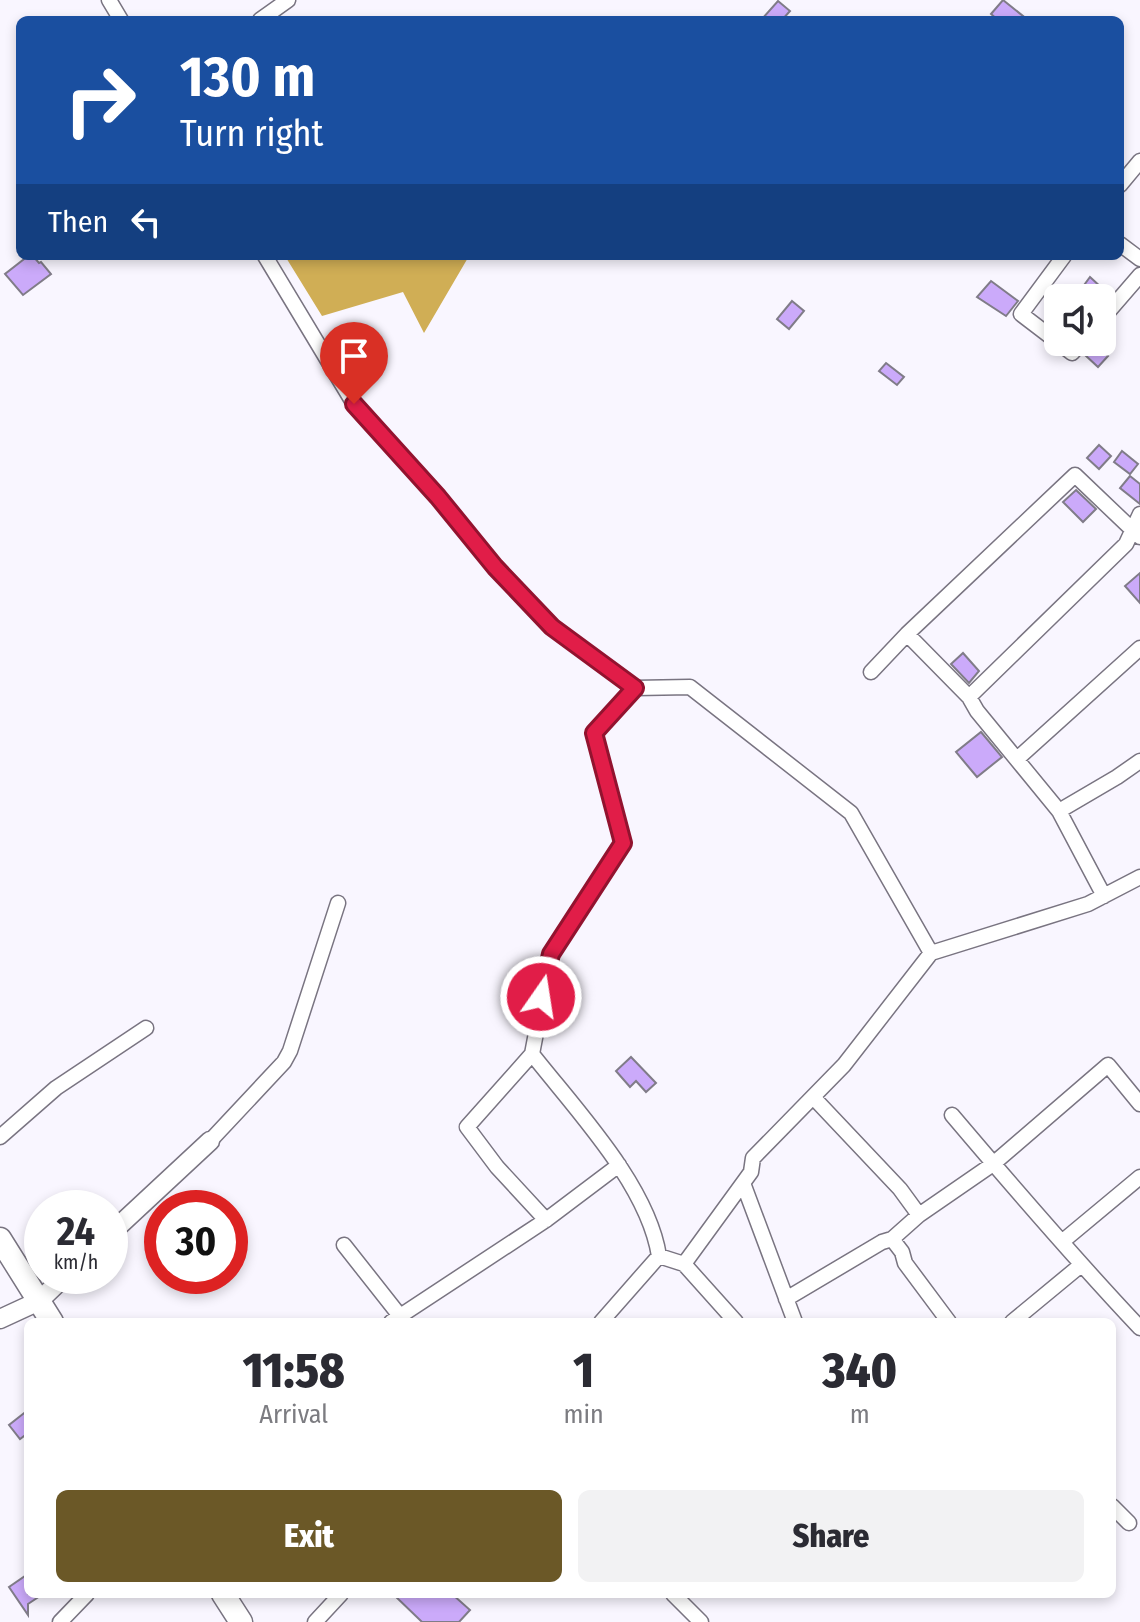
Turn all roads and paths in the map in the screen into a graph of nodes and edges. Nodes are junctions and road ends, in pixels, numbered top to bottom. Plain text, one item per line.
1 (288, 0) edge
2 (266, 16) edge
3 (1140, 161) edge
4 (1124, 180) edge
5 (267, 260) edge
6 (1061, 260) edge
7 (1140, 275) edge
8 (1116, 303) edge
9 (1044, 332) edge
10 (1140, 514) edge
11 (1137, 533) edge
12 (907, 634) junction
13 (1140, 648) edge
14 (871, 672) dead end
15 (635, 688) junction
16 (969, 697) junction
17 (1017, 759) junction
18 (1140, 761) edge
19 (1059, 811) junction
20 (1140, 877) edge
21 (1104, 896) junction
22 (338, 903) dead end
23 (931, 953) junction
24 (146, 1028) dead end
25 (532, 1054) junction
26 (813, 1097) junction
27 (1140, 1104) edge
28 (952, 1115) dead end
29 (0, 1137) edge
30 (210, 1141) joint
31 (993, 1164) junction
32 (619, 1165) junction
33 (1140, 1177) edge
34 (743, 1183) junction
35 (919, 1215) junction
36 (128, 1217) edge
37 (546, 1220) junction
38 (0, 1239) edge
39 (892, 1239) junction
40 (1063, 1241) junction
41 (344, 1245) dead end
42 (659, 1256) junction
43 (684, 1264) junction
44 (1081, 1265) junction
45 (46, 1294) edge
46 (786, 1299) junction
47 (39, 1301) junction
48 (50, 1318) edge
49 (394, 1318) edge
50 (397, 1318) edge
51 (605, 1318) edge
52 (732, 1318) edge
53 (793, 1318) edge
54 (946, 1318) edge
55 (1017, 1318) edge
56 (0, 1319) edge
57 (1140, 1328) edge
58 (1116, 1510) edge
59 (1129, 1523) dead end
60 (83, 1598) edge
61 (226, 1598) edge
62 (337, 1598) edge
63 (677, 1598) edge
64 (60, 1622) edge
65 (241, 1622) edge
66 (315, 1622) edge
67 (701, 1622) edge

1 - 2 street
3 - 4 street
5 - 15 street
6 - 9 street
7 - 8 street
10 - 11 street
11 - 12 street
11 - 16 street
12 - 14 street
12 - 16 street
13 - 17 street
15 - 23 street
15 - 25 street
16 - 17 street
17 - 19 street
18 - 19 street
19 - 21 street
20 - 21 street
21 - 23 street
22 - 30 street
23 - 26 street
24 - 29 street
25 - 32 street
25 - 37 street
26 - 34 street
26 - 35 street
27 - 31 street
28 - 31 street
30 - 36 street
31 - 35 street
31 - 40 street
32 - 37 street
32 - 42 street
33 - 40 street
34 - 43 street
34 - 46 street
35 - 39 street
37 - 50 street
38 - 47 main road
39 - 46 street
39 - 54 street
40 - 44 street
41 - 49 street
42 - 43 street
42 - 51 street
43 - 52 street
44 - 55 street
44 - 57 street
45 - 47 street
46 - 53 street
47 - 48 main road
47 - 56 street
58 - 59 street
60 - 64 street
61 - 65 main road
62 - 66 street
63 - 67 street

